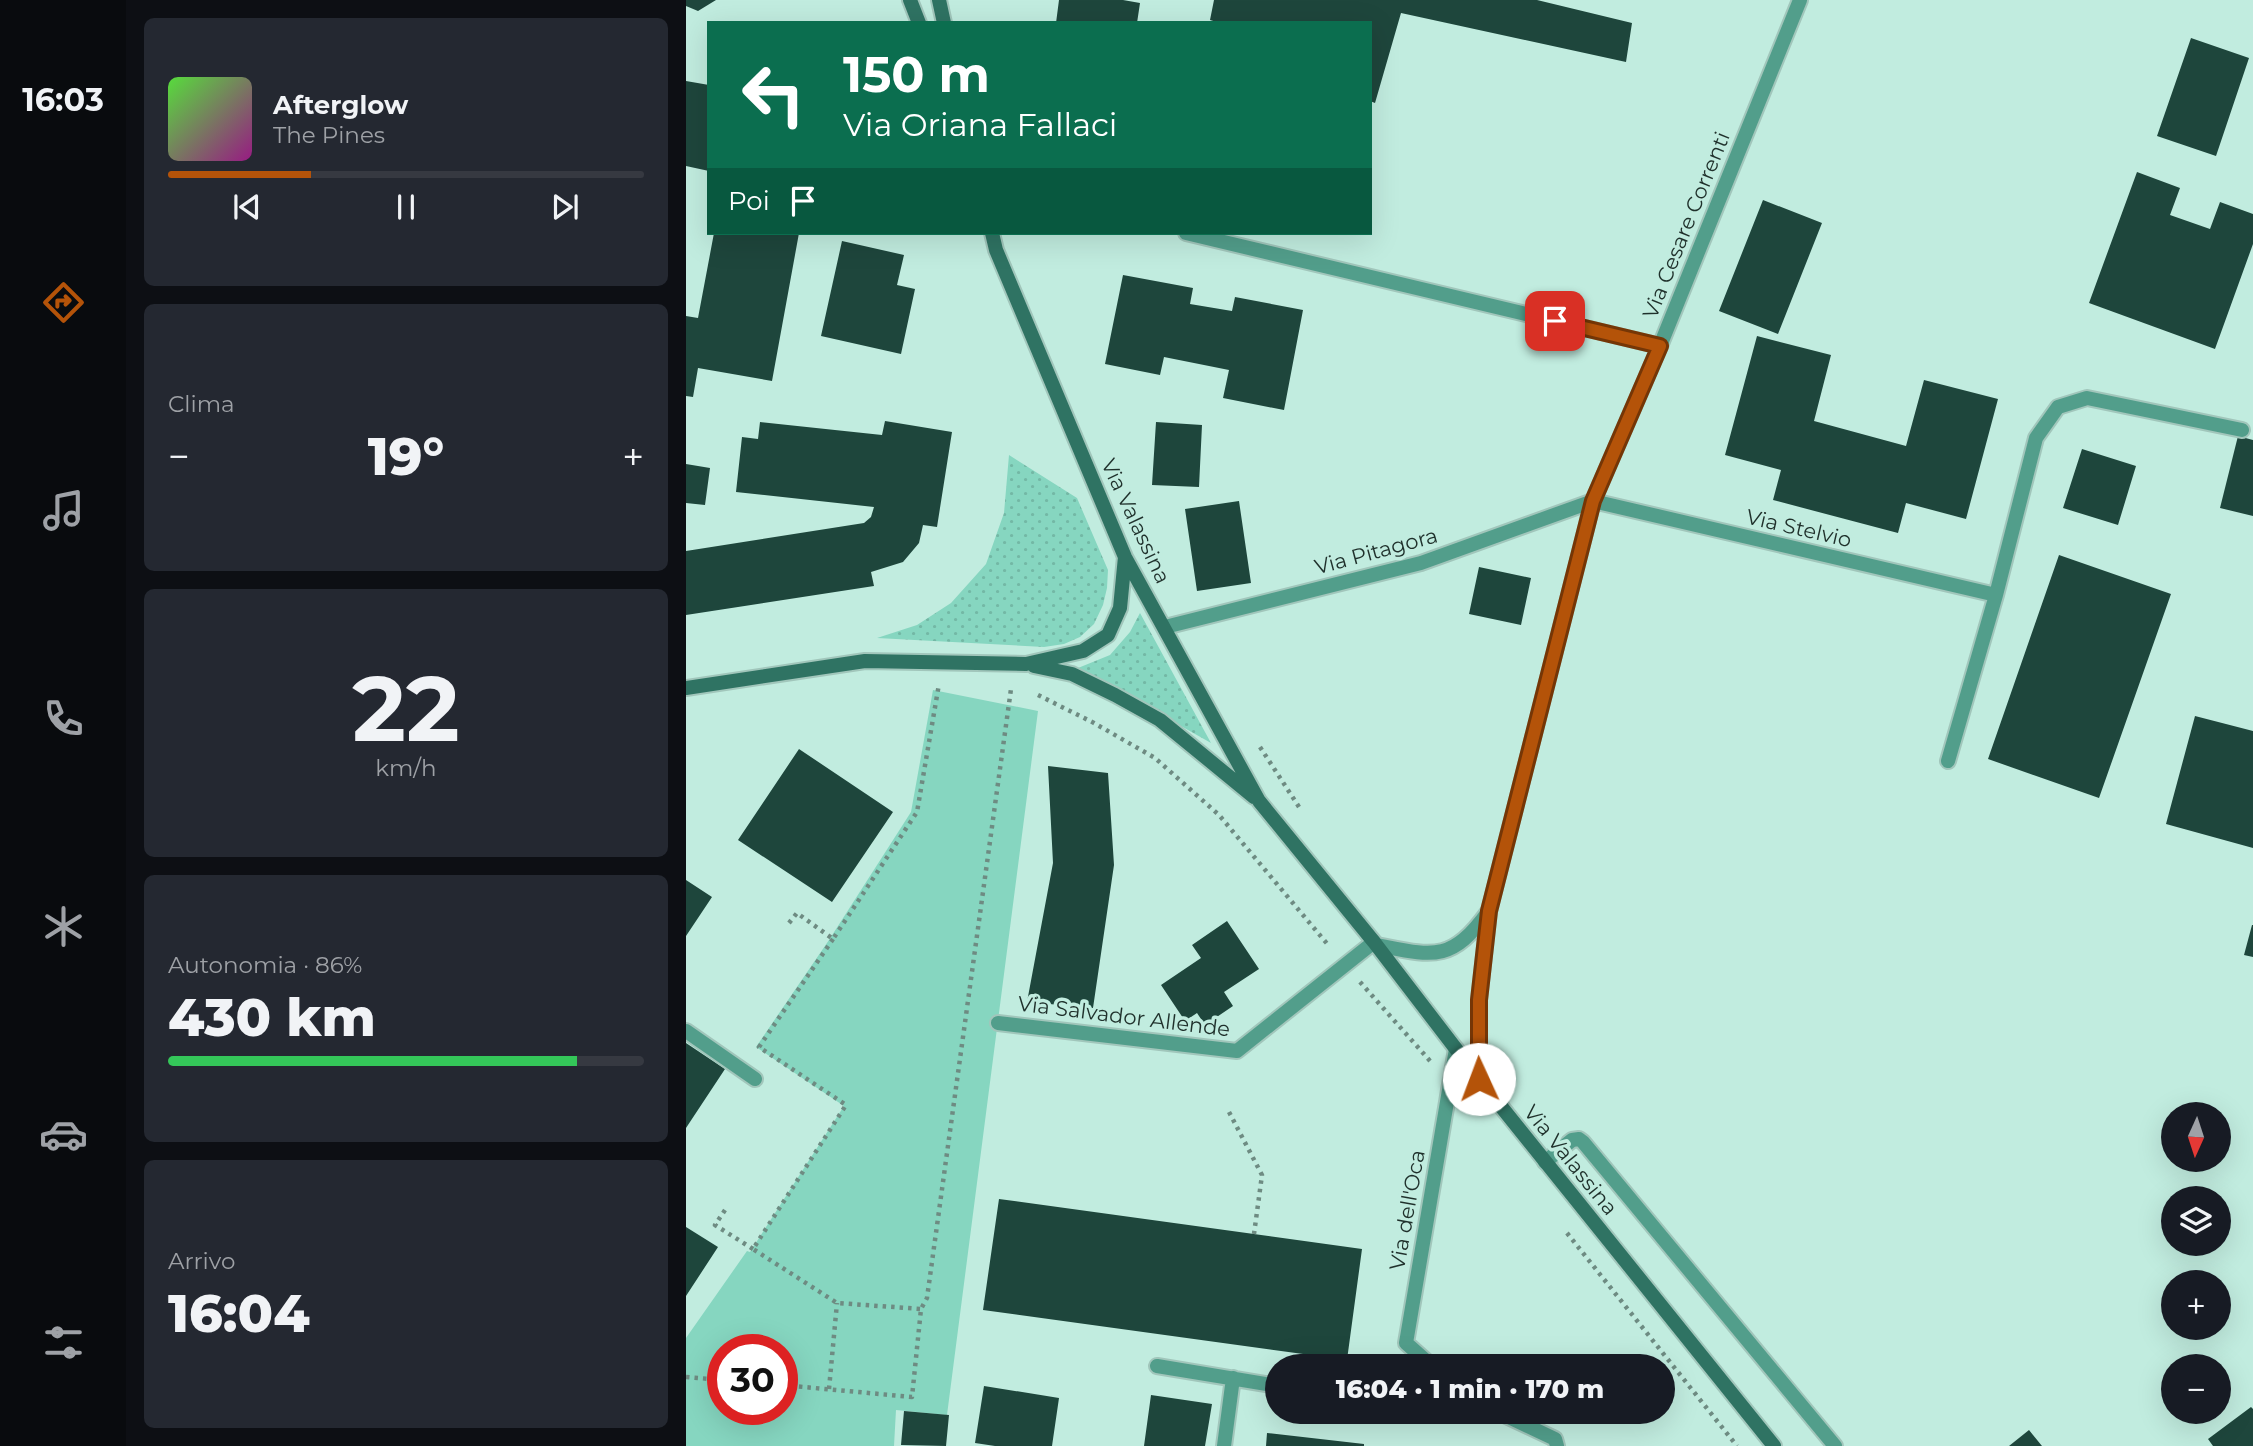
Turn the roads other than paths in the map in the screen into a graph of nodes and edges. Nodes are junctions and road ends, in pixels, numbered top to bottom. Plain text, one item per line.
1 (910, 0) edge
2 (939, 0) edge
3 (1800, 0) edge
4 (918, 21) edge
5 (944, 21) edge
6 (992, 235) edge
7 (1194, 235) edge
8 (1660, 346) junction
9 (2242, 430) dead end
10 (1593, 501) junction
11 (1125, 557) junction
12 (1996, 595) junction
13 (1165, 627) junction
14 (1026, 664) junction
15 (686, 688) edge
16 (1948, 761) dead end
17 (1259, 801) junction
18 (1489, 911) junction
19 (1375, 943) junction
20 (998, 1023) dead end
21 (686, 1031) edge
22 (1456, 1049) junction
23 (755, 1079) dead end
24 (1479, 1079) junction
25 (1545, 1162) junction
26 (1418, 1354) edge
27 (1157, 1366) dead end
28 (1233, 1378) junction
29 (1265, 1384) edge
30 (1524, 1424) edge
31 (1224, 1446) edge
32 (1557, 1446) edge
33 (1774, 1446) edge
34 (1835, 1446) edge

1 - 4 main road
2 - 5 main road
3 - 8 street, Via Cesare Correnti
6 - 11 main road, Via Valassina
7 - 8 street
8 - 10 street, Via Cesare Correnti
9 - 12 street
10 - 12 street, Via Stelvio
10 - 13 street, Via Pitagora
10 - 18 street, Via Cesare Correnti
11 - 13 main road, Via Valassina
11 - 14 main road
12 - 16 street
13 - 17 main road, Via Valassina
14 - 15 main road
14 - 17 main road, Via Valassina
17 - 19 main road, Via Valassina
18 - 19 street, Via Cesare Correnti
18 - 24 street, Via Cesare Correnti
19 - 20 street, Via Salvador Allende
19 - 22 main road, Via Valassina
21 - 23 street
22 - 24 main road, Via Valassina
22 - 26 street, Via dell'Oca
24 - 25 main road, Via Valassina
25 - 33 main road, Via Valassina
25 - 34 street
27 - 28 street
28 - 29 street
28 - 31 street
30 - 32 street

